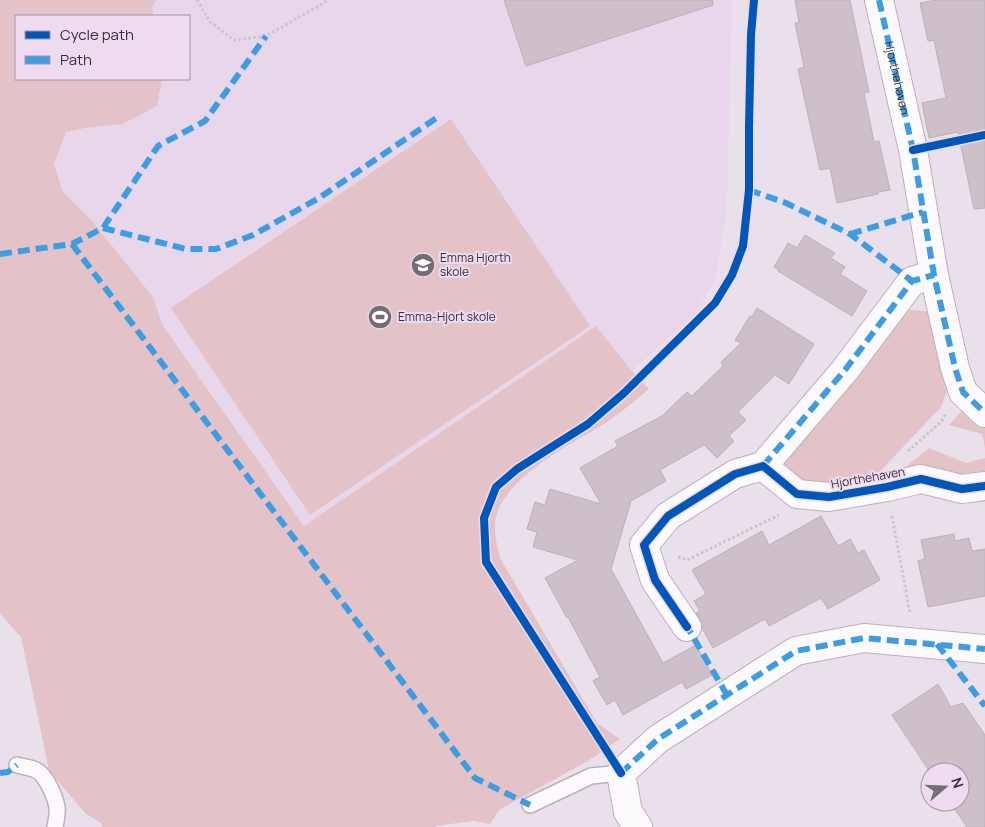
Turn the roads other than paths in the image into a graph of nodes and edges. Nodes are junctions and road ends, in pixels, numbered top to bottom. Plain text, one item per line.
1 (879, 0) edge
2 (934, 275) junction
3 (985, 413) edge
4 (763, 466) junction
5 (985, 486) edge
6 (687, 626) dead end
7 (985, 649) edge
8 (17, 765) dead end
9 (620, 773) junction
10 (530, 804) dead end
11 (55, 827) edge
12 (638, 827) edge

1 - 2 street, Hjorthehaven
2 - 3 street, Hjorthehaven
2 - 4 street
4 - 5 street, Hjorthehaven
4 - 6 street
7 - 9 street
8 - 11 lane
9 - 10 lane
9 - 12 street

